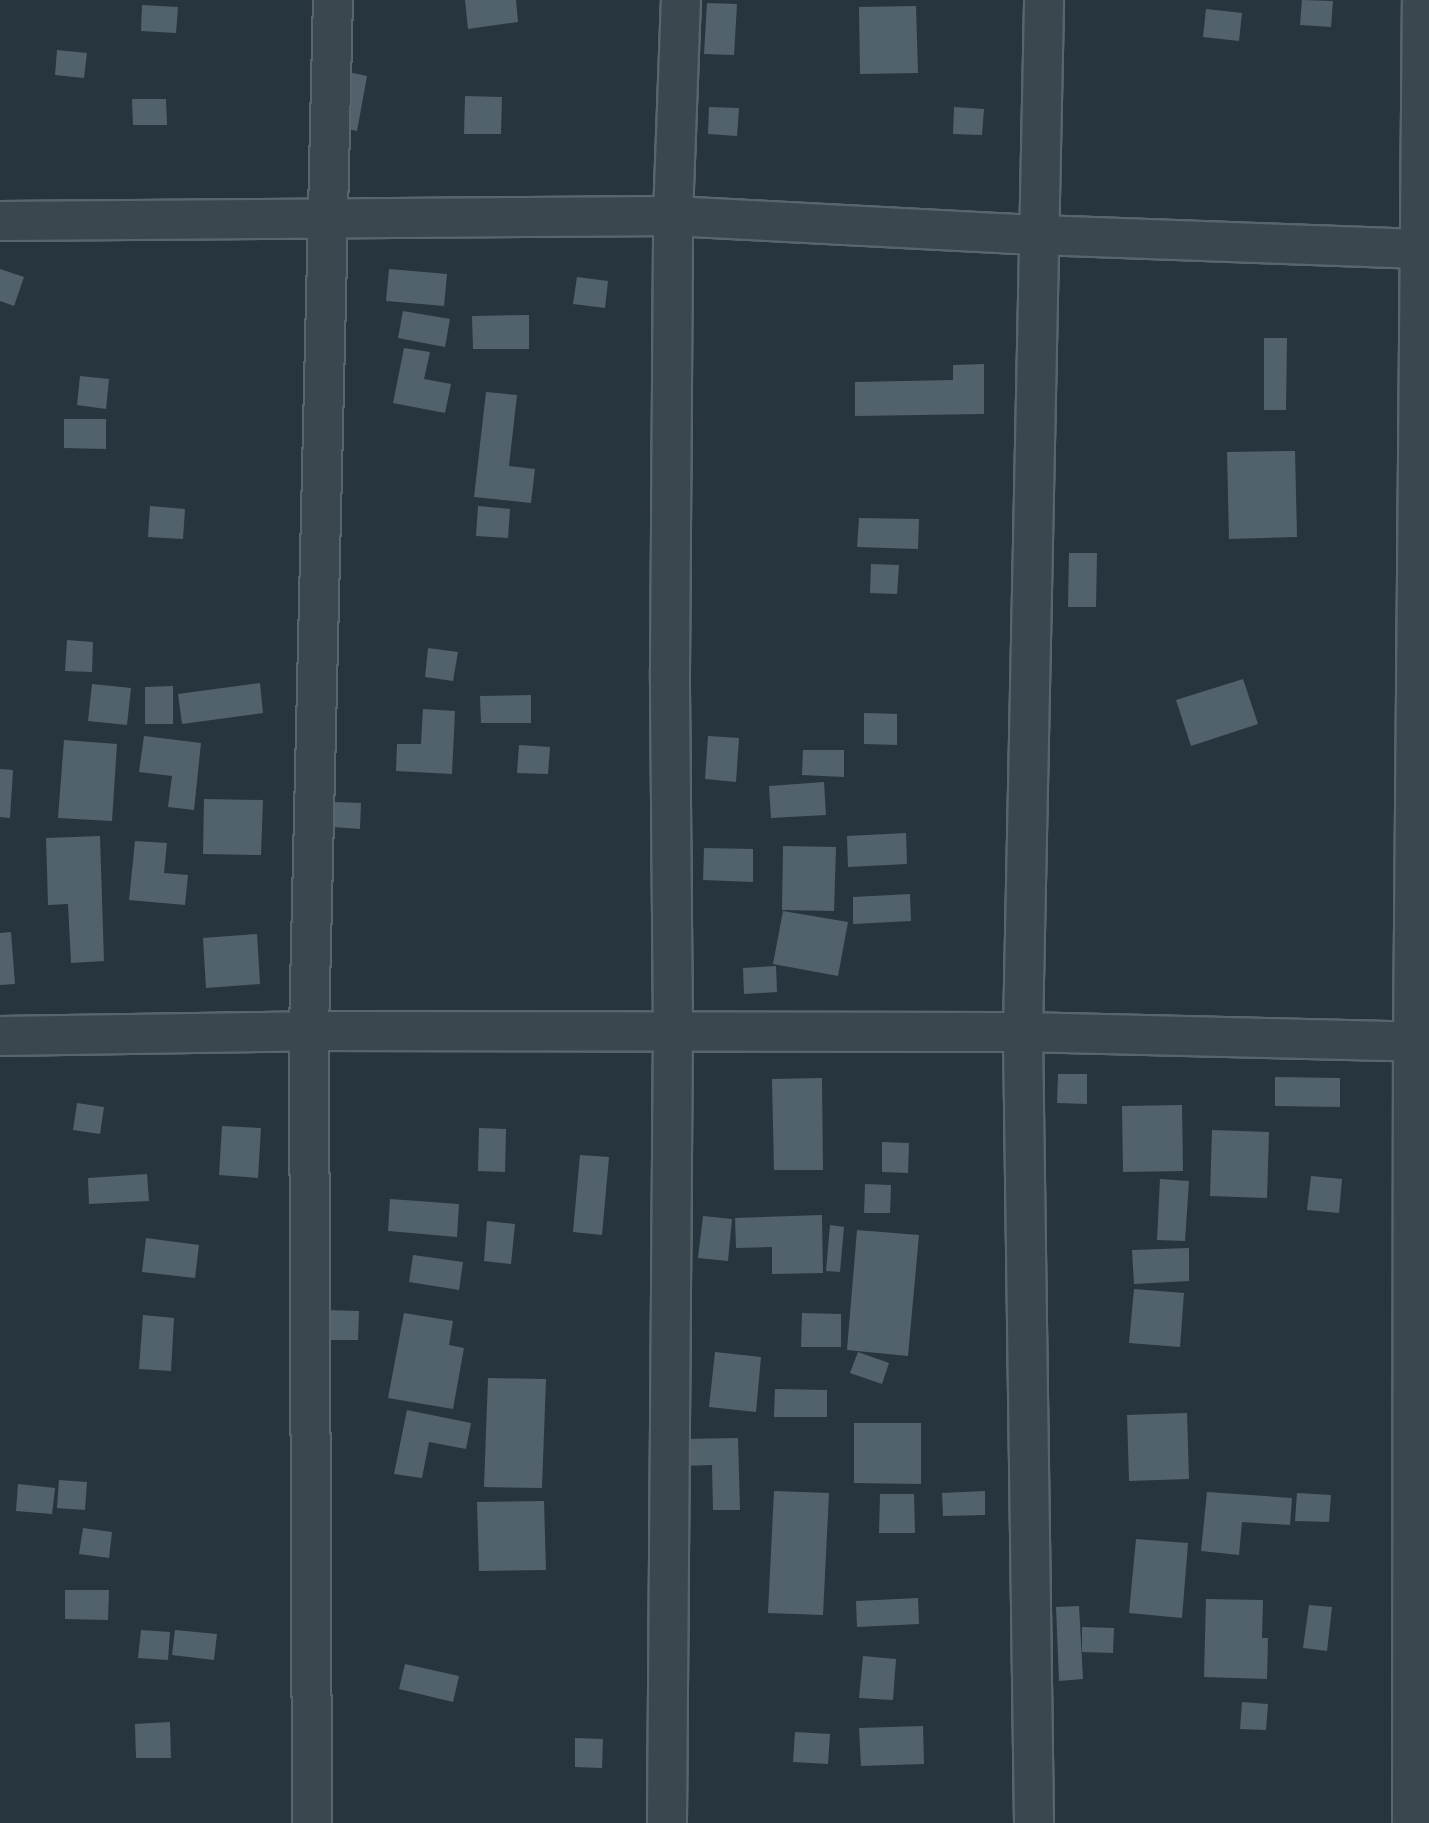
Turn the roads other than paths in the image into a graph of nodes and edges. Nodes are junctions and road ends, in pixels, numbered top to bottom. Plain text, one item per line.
1 (333, 0) edge
2 (681, 0) edge
3 (1044, 0) edge
4 (1422, 0) edge
5 (673, 216) junction
6 (327, 218) junction
7 (0, 221) edge
8 (1038, 235) junction
9 (1426, 249) edge
10 (309, 1031) junction
11 (673, 1032) junction
12 (1023, 1032) junction
13 (0, 1036) edge
14 (1421, 1042) edge
15 (312, 1823) edge
16 (667, 1823) edge
17 (1034, 1823) edge
18 (1412, 1823) edge

1 - 6 street
2 - 5 street
3 - 8 street
4 - 9 street
5 - 6 street
5 - 8 street
5 - 11 street
6 - 7 street
6 - 10 street
8 - 9 street
8 - 12 street
9 - 14 street
10 - 11 street
10 - 13 street
10 - 15 street
11 - 12 street
11 - 16 street
12 - 14 street
12 - 17 street
14 - 18 street

